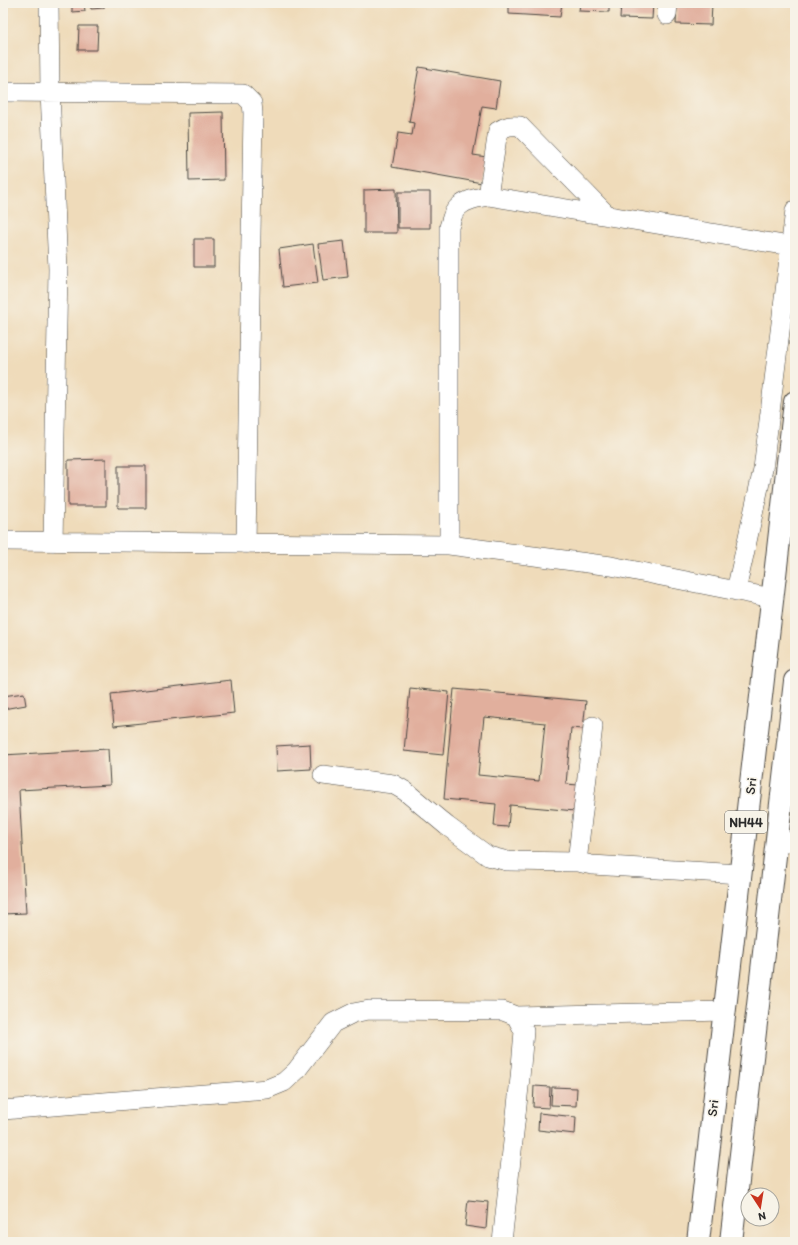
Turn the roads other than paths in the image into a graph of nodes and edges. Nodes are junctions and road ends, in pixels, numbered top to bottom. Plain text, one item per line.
1 (49, 3) edge
2 (3, 92) edge
3 (50, 92) junction
4 (488, 196) junction
5 (795, 210) edge
6 (608, 216) junction
7 (790, 246) junction
8 (795, 402) edge
9 (793, 431) edge
10 (3, 541) edge
11 (53, 542) junction
12 (246, 544) junction
13 (449, 545) junction
14 (736, 591) junction
15 (772, 598) junction
16 (795, 681) edge
17 (593, 726) dead end
18 (323, 775) dead end
19 (786, 842) edge
20 (576, 862) junction
21 (740, 874) junction
22 (725, 1012) junction
23 (516, 1016) junction
24 (3, 1110) edge
25 (502, 1242) edge
26 (698, 1242) edge
27 (731, 1242) edge

1 - 3 street
2 - 3 street
3 - 11 street
3 - 12 street
4 - 6 street
4 - 6 street
4 - 13 street
5 - 7 street
6 - 7 street
7 - 14 street
8 - 9 highway, Sri / NH44
9 - 15 highway, Sri / NH44
10 - 11 street
11 - 12 street
12 - 13 street
13 - 14 street
14 - 15 street
15 - 21 highway, Sri / NH44
16 - 19 highway, NH44
17 - 20 street
18 - 20 street
19 - 27 highway, NH44
20 - 21 street
21 - 22 highway, Sri / NH44
22 - 23 street
22 - 26 highway, Sri / NH44
23 - 24 street
23 - 25 street

